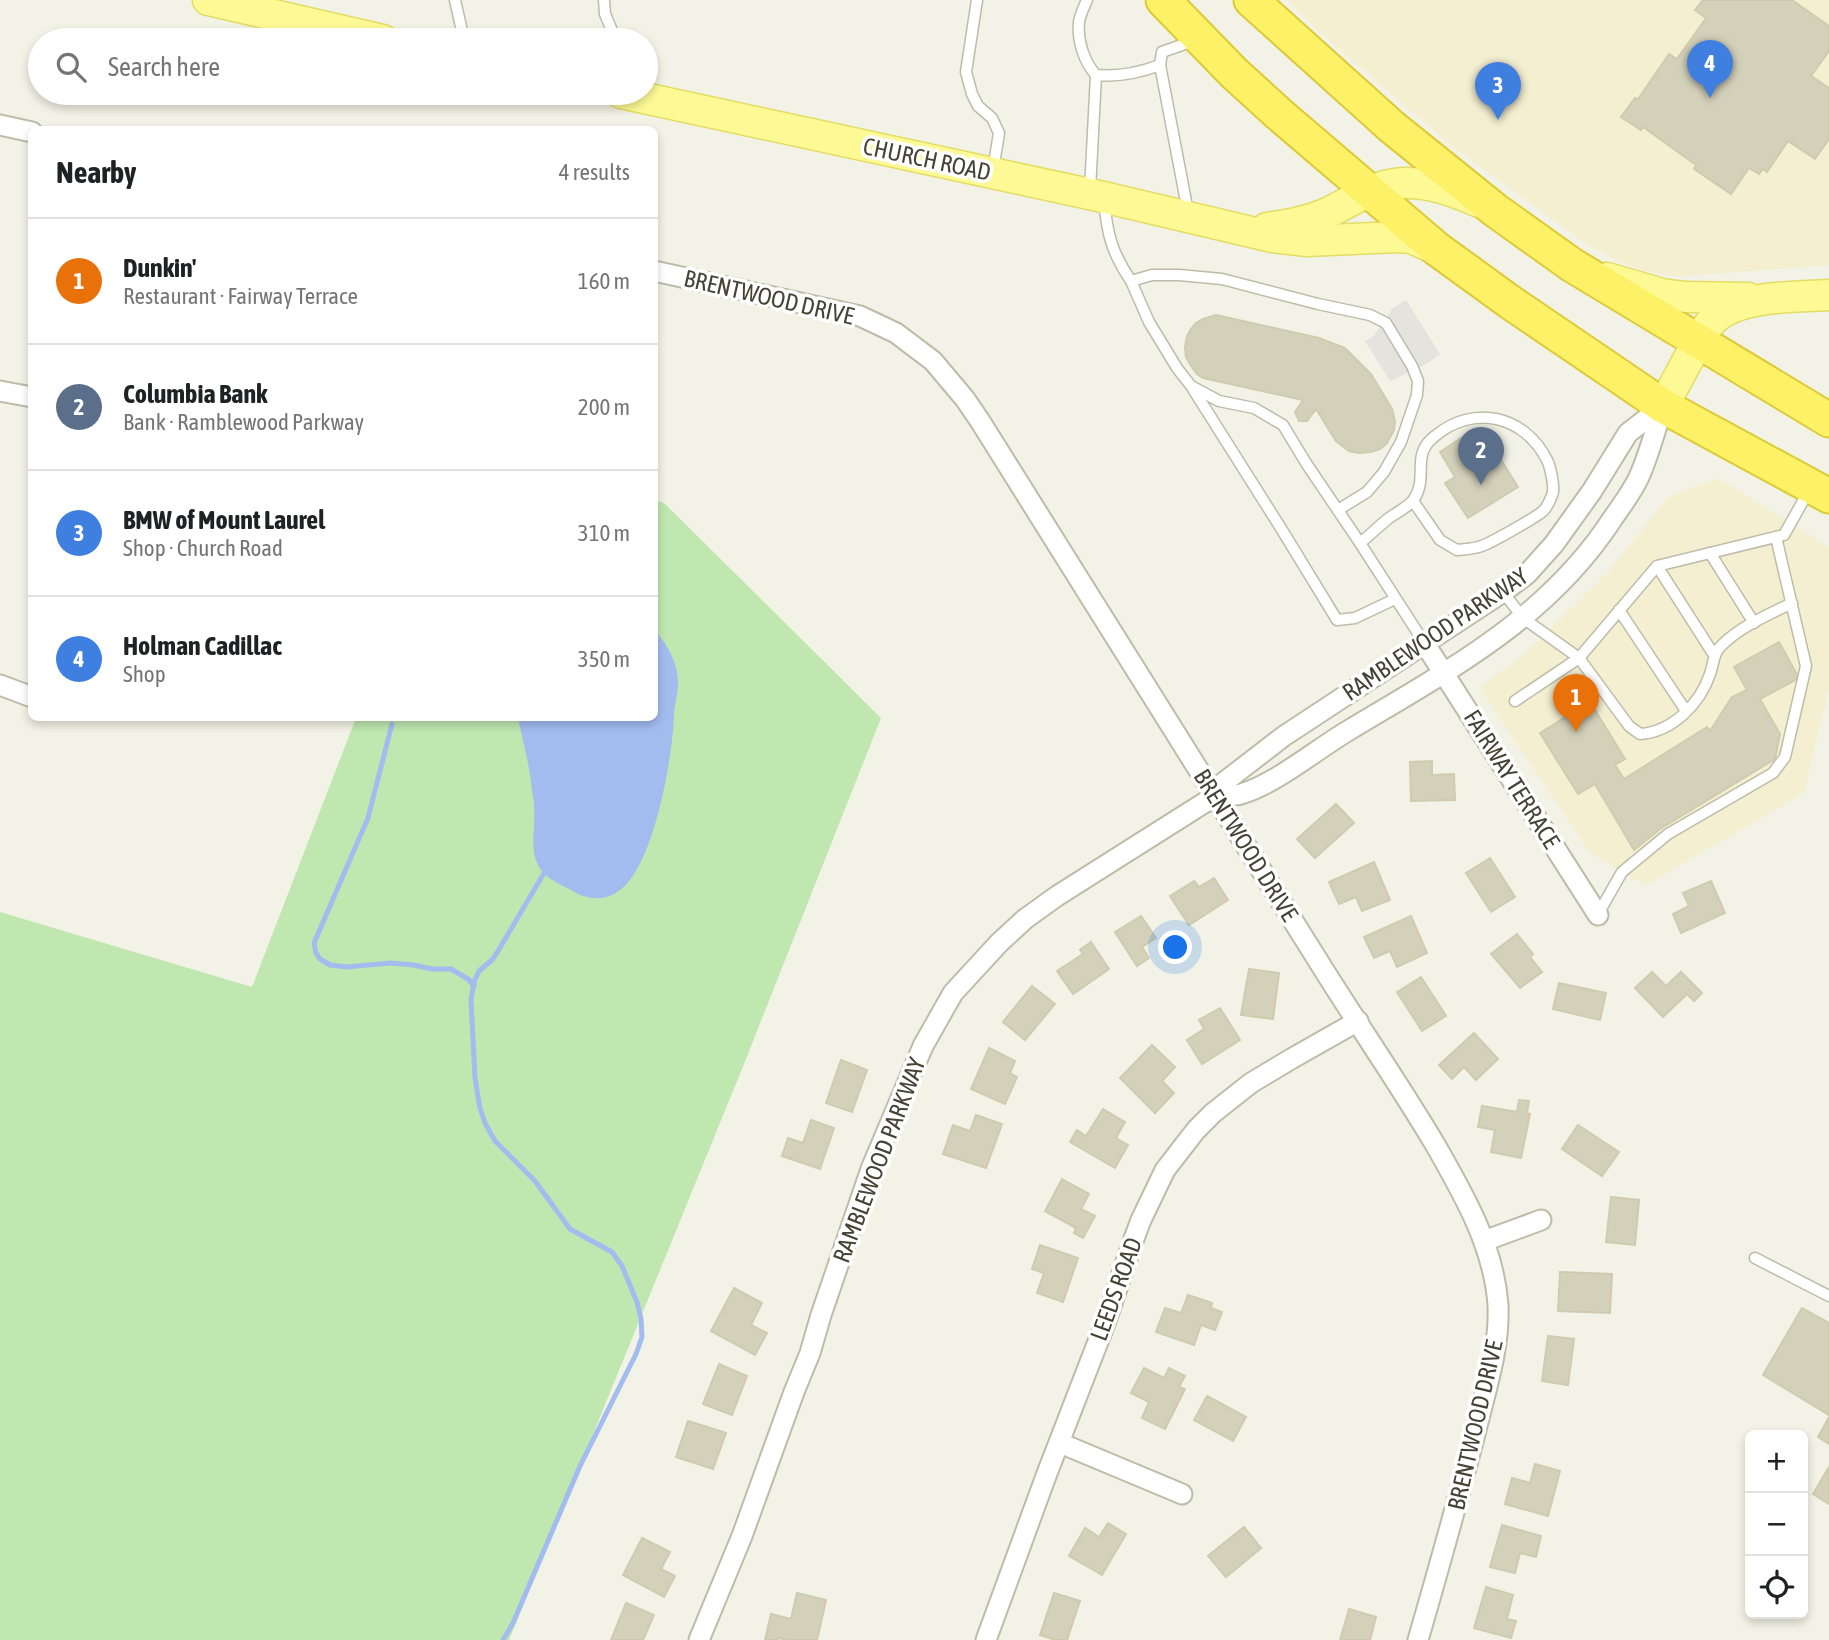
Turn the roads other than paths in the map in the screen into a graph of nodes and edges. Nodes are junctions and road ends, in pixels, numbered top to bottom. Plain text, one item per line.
1 (208, 0) edge
2 (455, 0) edge
3 (604, 0) edge
4 (977, 0) edge
5 (1087, 0) edge
6 (1163, 0) edge
7 (1251, 0) edge
8 (330, 28) edge
9 (461, 28) edge
10 (611, 28) edge
11 (1200, 38) junction
12 (1160, 65) junction
13 (1096, 75) junction
14 (658, 100) edge
15 (0, 125) edge
16 (28, 131) edge
17 (992, 173) junction
18 (1369, 192) junction
19 (1096, 195) junction
20 (1495, 210) junction
21 (1189, 218) junction
22 (1231, 228) junction
23 (1437, 249) junction
24 (1572, 265) junction
25 (658, 272) edge
26 (1131, 281) junction
27 (1829, 295) edge
28 (1776, 298) junction
29 (1698, 341) junction
30 (1191, 386) junction
31 (0, 391) edge
32 (28, 396) edge
33 (1663, 406) junction
34 (1829, 420) edge
35 (1820, 491) edge
36 (1413, 501) junction
37 (1338, 510) junction
38 (1776, 537) junction
39 (1360, 543) junction
40 (1710, 553) junction
41 (1657, 566) junction
42 (1503, 592) junction
43 (1395, 598) junction
44 (1792, 603) junction
45 (1619, 610) junction
46 (1523, 618) junction
47 (1754, 623) junction
48 (1425, 644) junction
49 (1714, 655) junction
50 (1578, 658) junction
51 (1445, 673) junction
52 (0, 685) edge
53 (28, 695) edge
54 (1515, 701) dead end
55 (1686, 711) junction
56 (1215, 796) junction
57 (1598, 915) joint
58 (1357, 1021) junction
59 (1541, 1220) dead end
60 (1484, 1241) junction
61 (1755, 1258) dead end
62 (1829, 1296) edge
63 (1060, 1443) junction
64 (1182, 1494) dead end
65 (699, 1640) edge
66 (986, 1640) edge
67 (1418, 1640) edge

1 - 8 main road
2 - 9 lane
3 - 10 lane
4 - 17 lane
5 - 13 lane
6 - 11 highway
7 - 20 highway
11 - 12 lane
11 - 18 highway
12 - 13 lane
12 - 21 lane
13 - 19 lane
14 - 17 main road, CHURCH ROAD
15 - 16 street
17 - 19 main road, CHURCH ROAD
18 - 20 main road, CHURCH ROAD
18 - 22 main road, CHURCH ROAD
18 - 23 highway
19 - 21 main road, CHURCH ROAD
19 - 26 lane
20 - 24 highway
21 - 22 main road, CHURCH ROAD
22 - 23 main road, CHURCH ROAD
23 - 33 highway
24 - 28 main road
24 - 29 highway
25 - 56 street, BRENTWOOD DRIVE
26 - 30 lane
26 - 37 lane
27 - 28 main road
28 - 29 main road
29 - 33 main road
29 - 34 highway
30 - 37 lane
30 - 43 lane
31 - 32 street
33 - 35 highway
33 - 42 street, RAMBLEWOOD PARKWAY
33 - 46 street, RAMBLEWOOD PARKWAY
35 - 38 lane
36 - 36 lane
36 - 39 lane
37 - 39 lane
38 - 40 lane
38 - 44 lane
39 - 43 lane
40 - 41 lane
40 - 47 lane
41 - 45 lane
41 - 49 lane
42 - 46 lane
42 - 48 street, RAMBLEWOOD PARKWAY
43 - 48 lane
44 - 47 lane
44 - 57 lane
45 - 50 lane
45 - 55 lane
46 - 50 lane
46 - 51 street, RAMBLEWOOD PARKWAY
47 - 49 lane
48 - 51 street, FAIRWAY TERRACE
48 - 56 street, RAMBLEWOOD PARKWAY
49 - 55 lane
50 - 54 lane
50 - 55 lane
51 - 56 street, RAMBLEWOOD PARKWAY
51 - 57 street, FAIRWAY TERRACE
52 - 53 street
56 - 58 street, BRENTWOOD DRIVE
56 - 65 street, RAMBLEWOOD PARKWAY
58 - 60 street, BRENTWOOD DRIVE
58 - 63 street, LEEDS ROAD
59 - 60 street
60 - 67 street, BRENTWOOD DRIVE
61 - 62 lane
63 - 64 street
63 - 66 street, LEEDS ROAD

